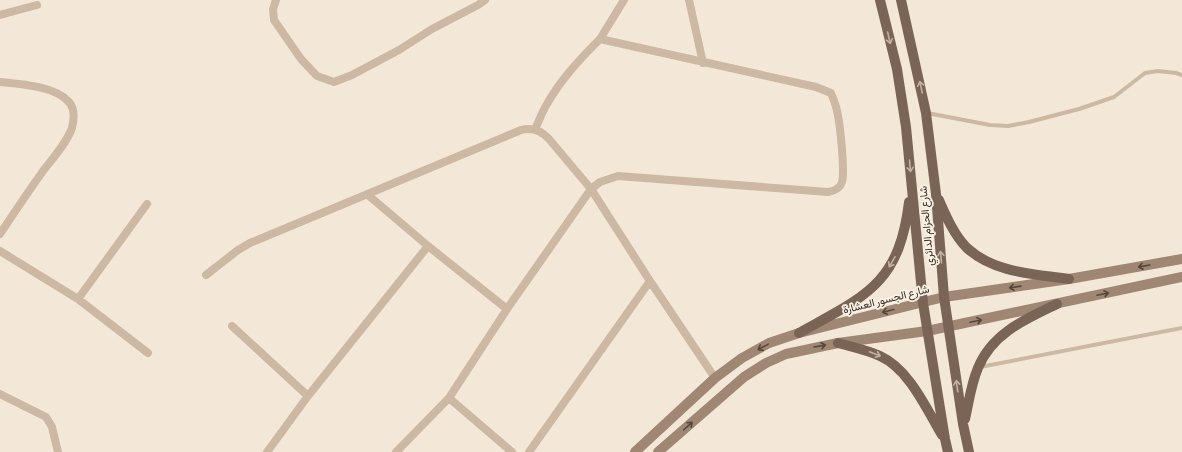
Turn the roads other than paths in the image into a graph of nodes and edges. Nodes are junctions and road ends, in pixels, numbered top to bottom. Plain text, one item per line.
1 (276, 0) edge
2 (485, 0) edge
3 (624, 0) edge
4 (689, 0) edge
5 (880, 0) edge
6 (901, 0) edge
7 (37, 5) dead end
8 (0, 14) edge
9 (600, 39) junction
10 (703, 63) junction
11 (1182, 75) edge
12 (0, 82) edge
13 (926, 113) junction
14 (535, 129) junction
15 (911, 184) junction
16 (591, 189) junction
17 (936, 194) junction
18 (368, 195) junction
19 (147, 204) dead end
20 (0, 234) edge
21 (428, 246) junction
22 (0, 251) edge
23 (1182, 259) edge
24 (206, 275) dead end
25 (1182, 277) edge
26 (1069, 279) junction
27 (650, 281) junction
28 (944, 298) junction
29 (78, 299) junction
30 (923, 303) junction
31 (1057, 304) junction
32 (507, 309) junction
33 (232, 326) dead end
34 (949, 327) junction
35 (1182, 328) edge
36 (927, 331) junction
37 (799, 333) junction
38 (838, 343) junction
39 (148, 353) dead end
40 (978, 368) junction
41 (715, 378) junction
42 (0, 394) edge
43 (308, 396) junction
44 (449, 398) junction
45 (963, 424) junction
46 (945, 439) junction
47 (58, 452) edge
48 (267, 452) edge
49 (396, 452) edge
50 (512, 452) edge
51 (529, 452) edge
52 (635, 452) edge
53 (658, 452) edge
54 (948, 452) edge
55 (969, 452) edge

1 - 2 street
3 - 9 street
4 - 10 street
5 -> 15 main road, شارع الحزام الدائري
13 -> 6 main road, شارع الحزام الدائري
7 - 8 street
9 - 10 street
9 - 14 street
10 - 16 street
11 - 13 lane
12 - 20 street
13 - 17 main road, شارع الحزام الدائري
14 - 16 street
14 - 18 street
15 - 30 main road, شارع الحزام الدائري
15 -> 37 main road
16 - 27 street
16 - 32 street
17 - 26 main road
28 -> 17 main road, شارع الحزام الدائري
18 - 21 street
18 - 24 street
19 - 29 street
21 - 32 street
21 - 43 street
22 - 29 street
23 -> 26 main road, شارع الجسور العشارة
31 -> 25 main road
26 -> 28 main road, شارع الجسور العشارة
27 - 41 street
27 - 51 street
28 - 30 main road, شارع الجسور العشارة
28 - 34 main road, شارع الحزام الدائري
29 - 39 street
30 - 36 main road, شارع الحزام الدائري
30 -> 37 main road, شارع الجسور العشارة
34 -> 31 main road
31 - 40 main road
32 - 44 street
33 - 43 street
34 - 36 main road
45 -> 34 main road, شارع الحزام الدائري
35 - 40 lane
36 - 38 main road
36 - 46 main road, شارع الحزام الدائري
37 -> 41 main road, شارع الجسور العشارة
38 -> 46 main road
53 -> 38 main road
40 - 45 main road
41 - 52 main road, شارع الجسور العشارة
42 - 47 street
43 - 48 street
44 - 49 street
44 - 50 street
45 - 55 main road, شارع الحزام الدائري
46 - 54 main road, شارع الحزام الدائري

